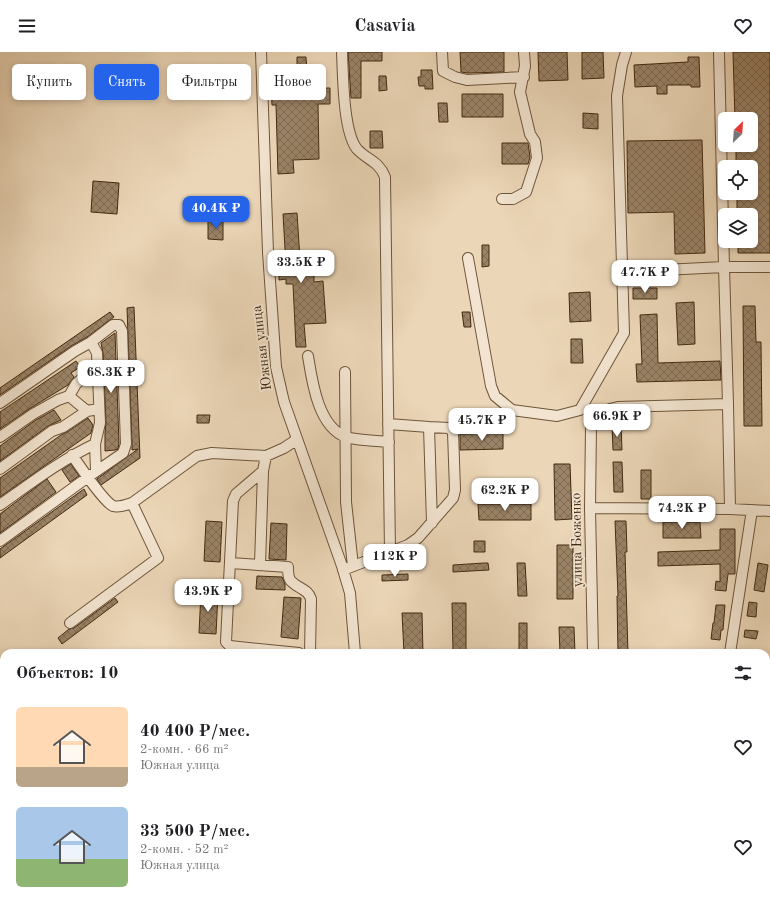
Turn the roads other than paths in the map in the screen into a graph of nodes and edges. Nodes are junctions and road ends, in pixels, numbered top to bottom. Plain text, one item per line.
1 (261, 52) edge
2 (342, 52) edge
3 (442, 52) edge
4 (524, 52) edge
5 (626, 52) edge
6 (719, 52) edge
7 (524, 77) junction
8 (502, 199) dead end
9 (468, 258) dead end
10 (724, 267) junction
11 (770, 267) edge
12 (623, 272) junction
13 (91, 342) junction
14 (308, 356) dead end
15 (97, 369) junction
16 (345, 372) dead end
17 (69, 396) junction
18 (0, 403) edge
19 (728, 404) junction
20 (99, 409) junction
21 (87, 410) junction
22 (388, 424) junction
23 (429, 427) junction
24 (0, 437) edge
25 (346, 437) junction
26 (296, 440) junction
27 (389, 442) junction
28 (95, 444) junction
29 (72, 455) junction
30 (266, 456) junction
31 (0, 469) edge
32 (263, 471) junction
33 (92, 474) junction
34 (132, 503) junction
35 (0, 505) edge
36 (590, 508) junction
37 (730, 509) junction
38 (752, 510) junction
39 (770, 511) edge
40 (432, 523) junction
41 (0, 541) edge
42 (390, 552) junction
43 (231, 562) junction
44 (260, 564) junction
45 (348, 568) junction
46 (70, 623) dead end
47 (259, 649) edge
48 (310, 649) edge
49 (355, 649) edge
50 (593, 649) edge
51 (731, 649) edge

1 - 26 street, Южная улица
2 - 22 street
3 - 7 street
4 - 7 street
5 - 12 street
6 - 10 street
7 - 8 street
9 - 12 street
10 - 11 street
10 - 12 street
10 - 19 street
13 - 15 street
13 - 18 street
13 - 33 street
14 - 25 street
15 - 17 street
15 - 20 street
16 - 25 street
17 - 21 street
17 - 24 street
19 - 36 street, улица Боженко
19 - 37 street
20 - 21 street
20 - 28 street
21 - 31 street
22 - 23 street
22 - 27 street
23 - 40 street
23 - 40 street
25 - 27 street
25 - 45 street
26 - 30 street
26 - 45 street, Южная улица
27 - 42 street
28 - 29 street
28 - 33 street
29 - 33 street
29 - 35 street
30 - 32 street
30 - 34 street
32 - 43 street
32 - 44 street
33 - 34 street
33 - 41 street
34 - 46 street
36 - 37 street
36 - 50 street, улица Боженко
37 - 38 street
38 - 39 street
38 - 51 street
40 - 42 street
42 - 45 street
43 - 44 street
43 - 47 street
44 - 48 street
45 - 49 street, Южная улица

